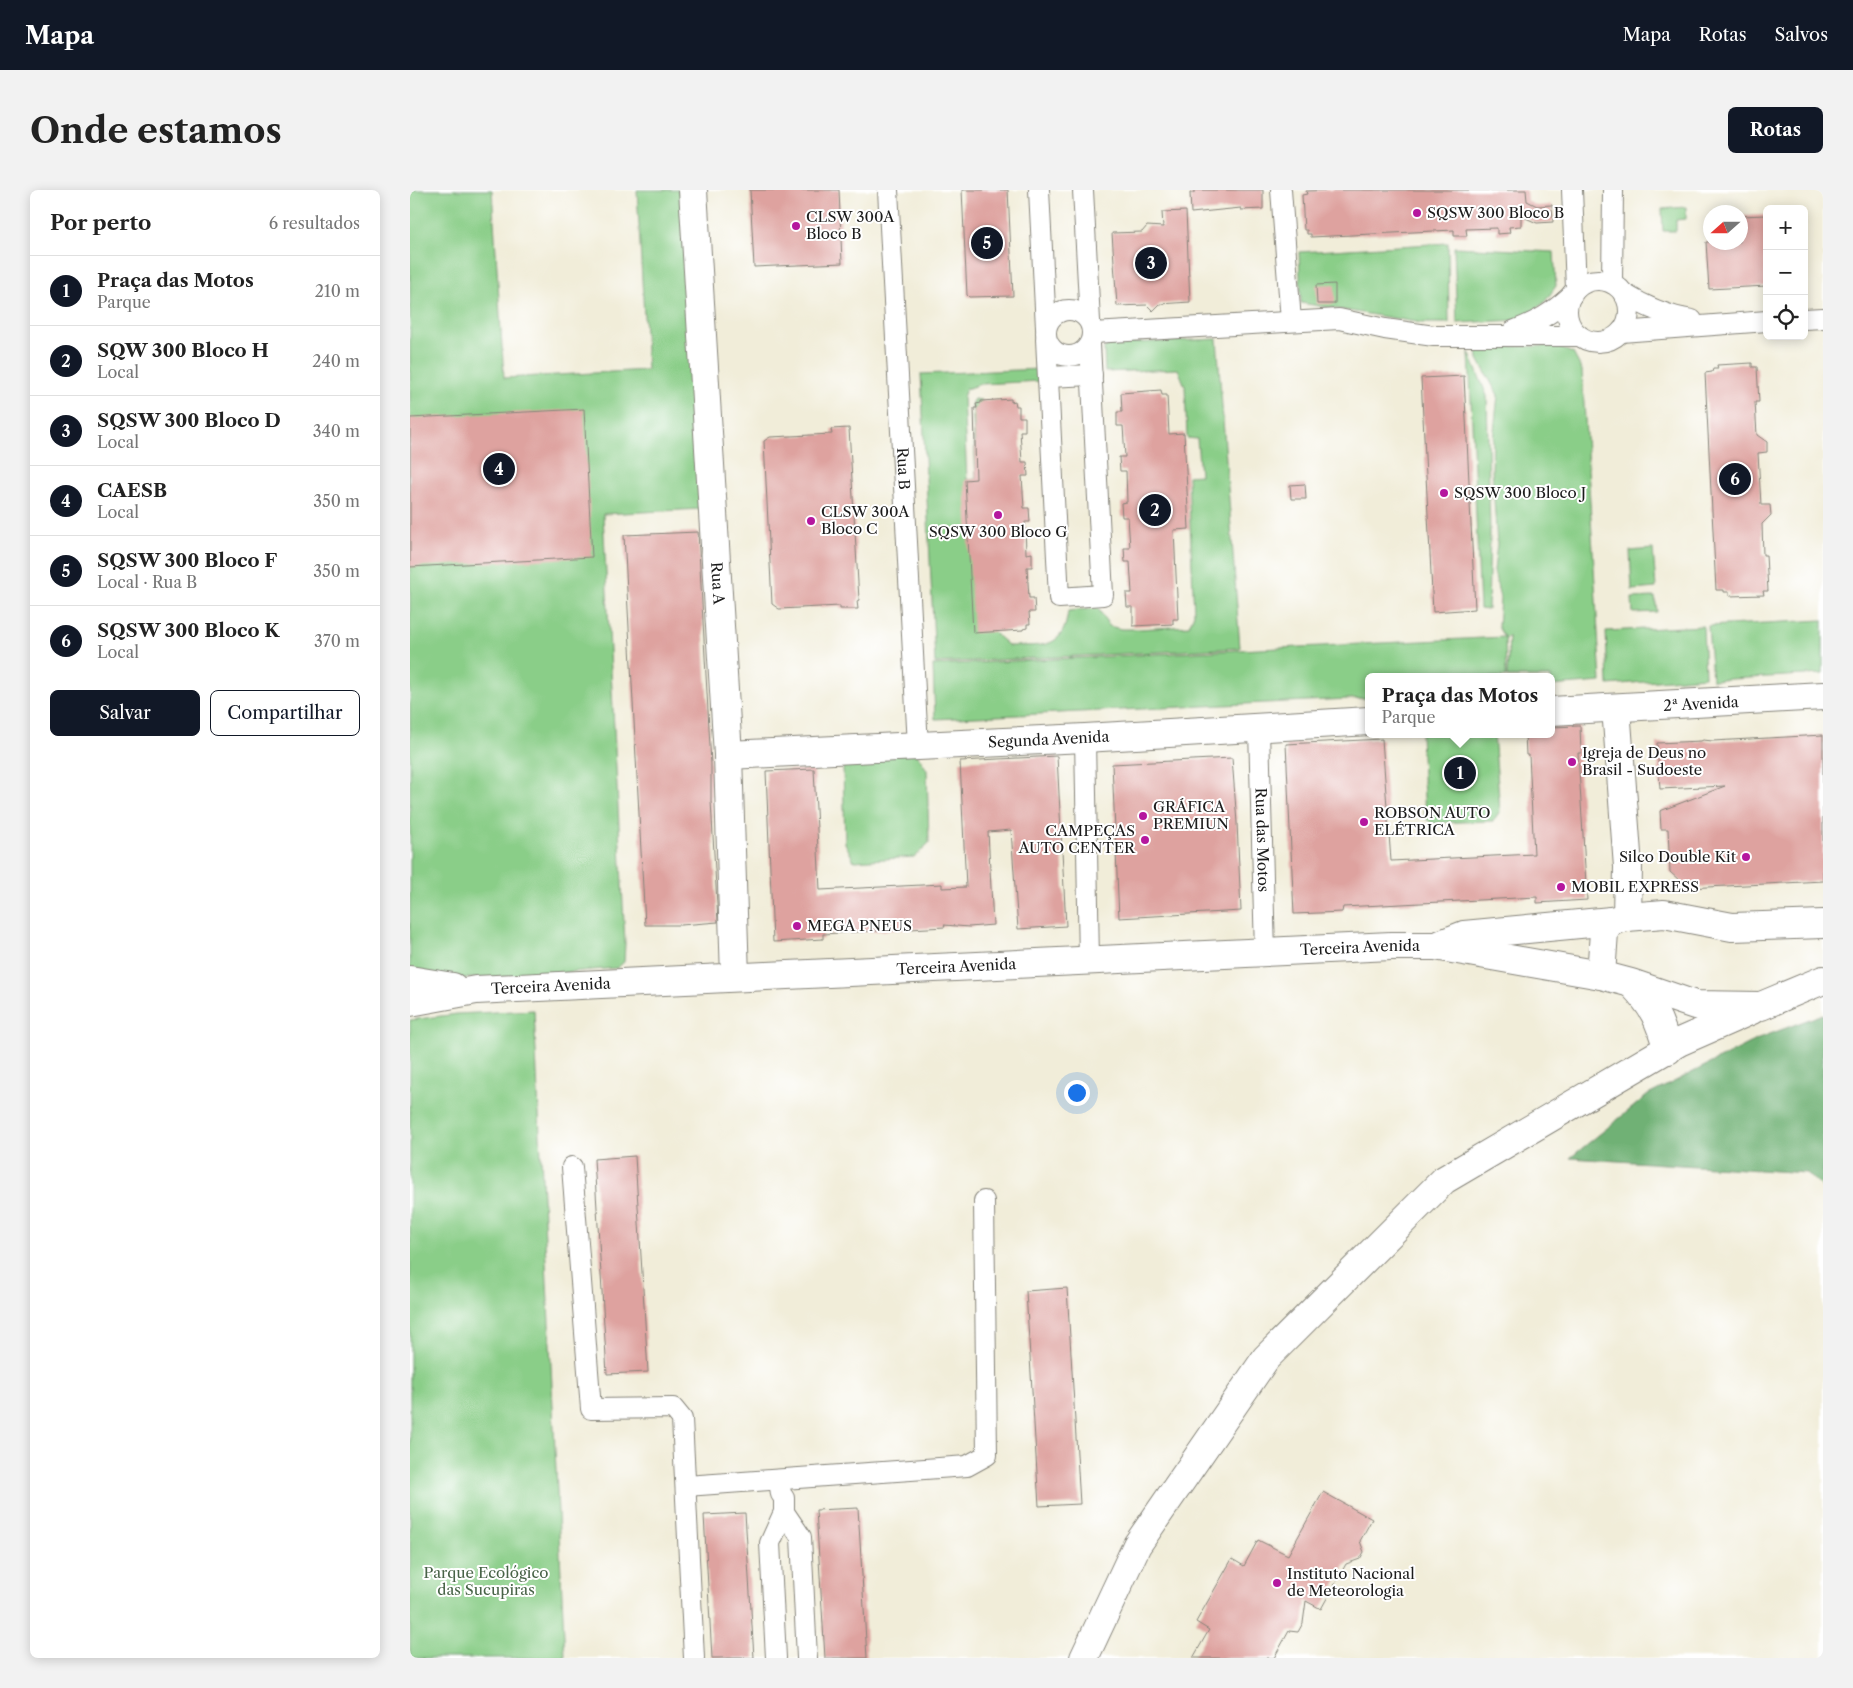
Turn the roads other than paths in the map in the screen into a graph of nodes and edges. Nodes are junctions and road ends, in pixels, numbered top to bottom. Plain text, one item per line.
1 (693, 190) edge
2 (888, 190) edge
3 (1038, 190) edge
4 (1083, 190) edge
5 (1281, 190) edge
6 (1572, 190) edge
7 (1613, 190) edge
8 (1618, 288) junction
9 (1574, 292) junction
10 (1823, 318) edge
11 (1808, 319) edge
12 (1763, 321) edge
13 (1291, 322) junction
14 (1728, 324) junction
15 (1621, 332) junction
16 (1091, 333) junction
17 (1046, 334) junction
18 (1501, 335) junction
19 (1580, 336) junction
20 (1092, 375) junction
21 (1048, 377) junction
22 (1823, 696) edge
23 (1616, 708) junction
24 (1555, 711) edge
25 (1365, 721) edge
26 (1259, 729) junction
27 (1085, 738) junction
28 (918, 746) junction
29 (728, 755) junction
30 (1628, 867) junction
31 (1664, 914) junction
32 (1619, 919) junction
33 (1823, 924) edge
34 (1435, 946) junction
35 (1265, 953) junction
36 (1089, 961) junction
37 (1601, 976) junction
38 (734, 977) junction
39 (410, 980) edge
40 (1823, 980) edge
41 (1630, 983) junction
42 (476, 990) junction
43 (410, 1002) edge
44 (1695, 1005) junction
45 (1761, 1006) junction
46 (1673, 1046) junction
47 (572, 1167) dead end
48 (984, 1201) dead end
49 (779, 1480) junction
50 (686, 1486) junction
51 (784, 1512) junction
52 (694, 1658) edge
53 (776, 1658) edge
54 (807, 1658) edge
55 (1084, 1658) edge

1 - 29 street, Rua A
2 - 28 street, Rua B
3 - 17 street
4 - 16 street
5 - 13 street
6 - 9 street
7 - 8 street
8 - 9 street
8 - 14 street
8 - 15 street
9 - 18 street
9 - 19 street
10 - 11 street
12 - 14 street
13 - 16 street
13 - 18 street
14 - 15 street
15 - 19 street
16 - 17 street
16 - 17 street
16 - 20 street
17 - 21 street
18 - 19 street
20 - 21 street
20 - 21 street
22 - 23 street, 2ª Avenida
23 - 24 street, 2ª Avenida
23 - 30 street
25 - 26 street, Segunda Avenida
26 - 27 street, Segunda Avenida
26 - 35 street, Rua das Motos
27 - 28 street, Segunda Avenida
27 - 36 street
28 - 29 street, Segunda Avenida
29 - 38 street, Rua A
30 - 31 street
30 - 32 street
31 - 32 street, Terceira Avenida
31 - 33 street, Terceira Avenida
32 - 34 street, Terceira Avenida
32 - 37 street
34 - 35 street, Terceira Avenida
34 - 37 street, Terceira Avenida
35 - 36 street, Terceira Avenida
36 - 38 street, Terceira Avenida
37 - 41 street, Terceira Avenida
38 - 42 street, Terceira Avenida
39 - 42 street
40 - 45 street, Terceira Avenida
41 - 44 street, Terceira Avenida
41 - 46 street
42 - 43 street
44 - 45 street, Terceira Avenida
44 - 46 street
45 - 46 street
46 - 55 street
47 - 50 street
48 - 49 street
49 - 50 street
49 - 51 street
50 - 52 street
51 - 53 street
51 - 54 street

